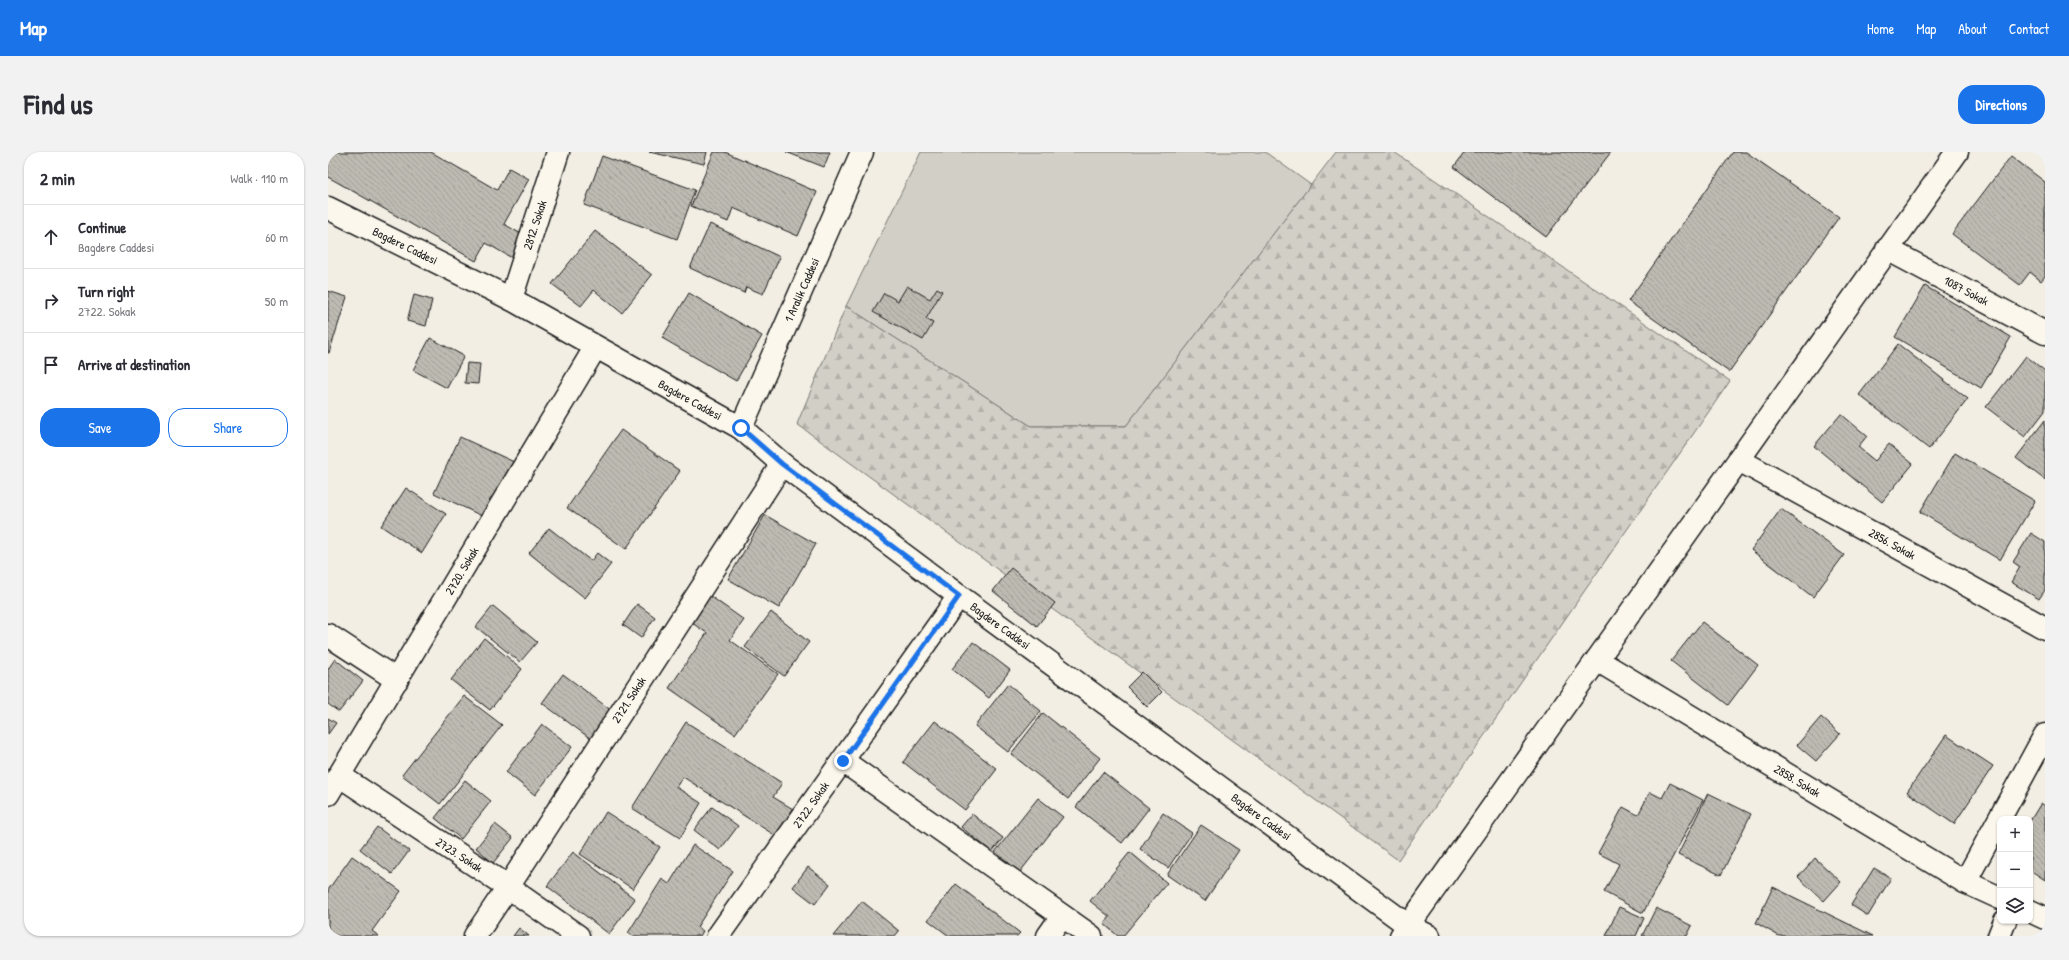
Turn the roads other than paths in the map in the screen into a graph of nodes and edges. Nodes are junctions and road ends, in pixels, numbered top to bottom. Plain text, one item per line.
1 (558, 152) edge
2 (862, 152) edge
3 (1957, 152) edge
4 (328, 208) edge
5 (1887, 249) junction
6 (511, 299) junction
7 (2045, 334) edge
8 (595, 348) junction
9 (741, 428) junction
10 (1739, 460) junction
11 (782, 464) junction
12 (959, 596) junction
13 (2045, 628) edge
14 (328, 635) edge
15 (1597, 660) junction
16 (398, 680) junction
17 (2045, 736) edge
18 (843, 761) junction
19 (340, 776) junction
20 (328, 794) edge
21 (1965, 882) junction
22 (508, 888) junction
23 (1997, 897) edge
24 (2033, 913) edge
25 (1062, 916) junction
26 (2045, 918) edge
27 (2004, 924) edge
28 (1405, 931) edge
29 (475, 936) edge
30 (578, 936) edge
31 (718, 936) edge
32 (1048, 936) edge
33 (1091, 936) edge
34 (1430, 936) edge
35 (1999, 936) edge

1 - 6 street, 2812. Sokak
2 - 9 street, 1 Aralik Caddesi
3 - 5 street
4 - 6 street, Bagdere Caddesi
5 - 7 street, 1087 Sokak
5 - 10 street
6 - 8 street, Bagdere Caddesi
8 - 9 street, Bagdere Caddesi
8 - 16 street, 2720. Sokak
9 - 11 street, Bagdere Caddesi
10 - 13 street, 2856. Sokak
10 - 15 street
11 - 12 street, Bagdere Caddesi
11 - 22 street, 2721. Sokak
12 - 18 street, 2722. Sokak
12 - 28 street, Bagdere Caddesi
14 - 16 street
15 - 21 street, 2858. Sokak
15 - 28 street
16 - 19 street, 2720. Sokak
17 - 21 street
18 - 25 street
18 - 31 street, 2722. Sokak
19 - 20 street, 2720. Sokak
19 - 22 street, 2723. Sokak
21 - 23 street, 2858. Sokak
22 - 29 street, 2721. Sokak
22 - 30 street, 2723. Sokak
24 - 26 street
25 - 32 street
25 - 33 street
27 - 35 street
28 - 34 street, Bagdere Caddesi

